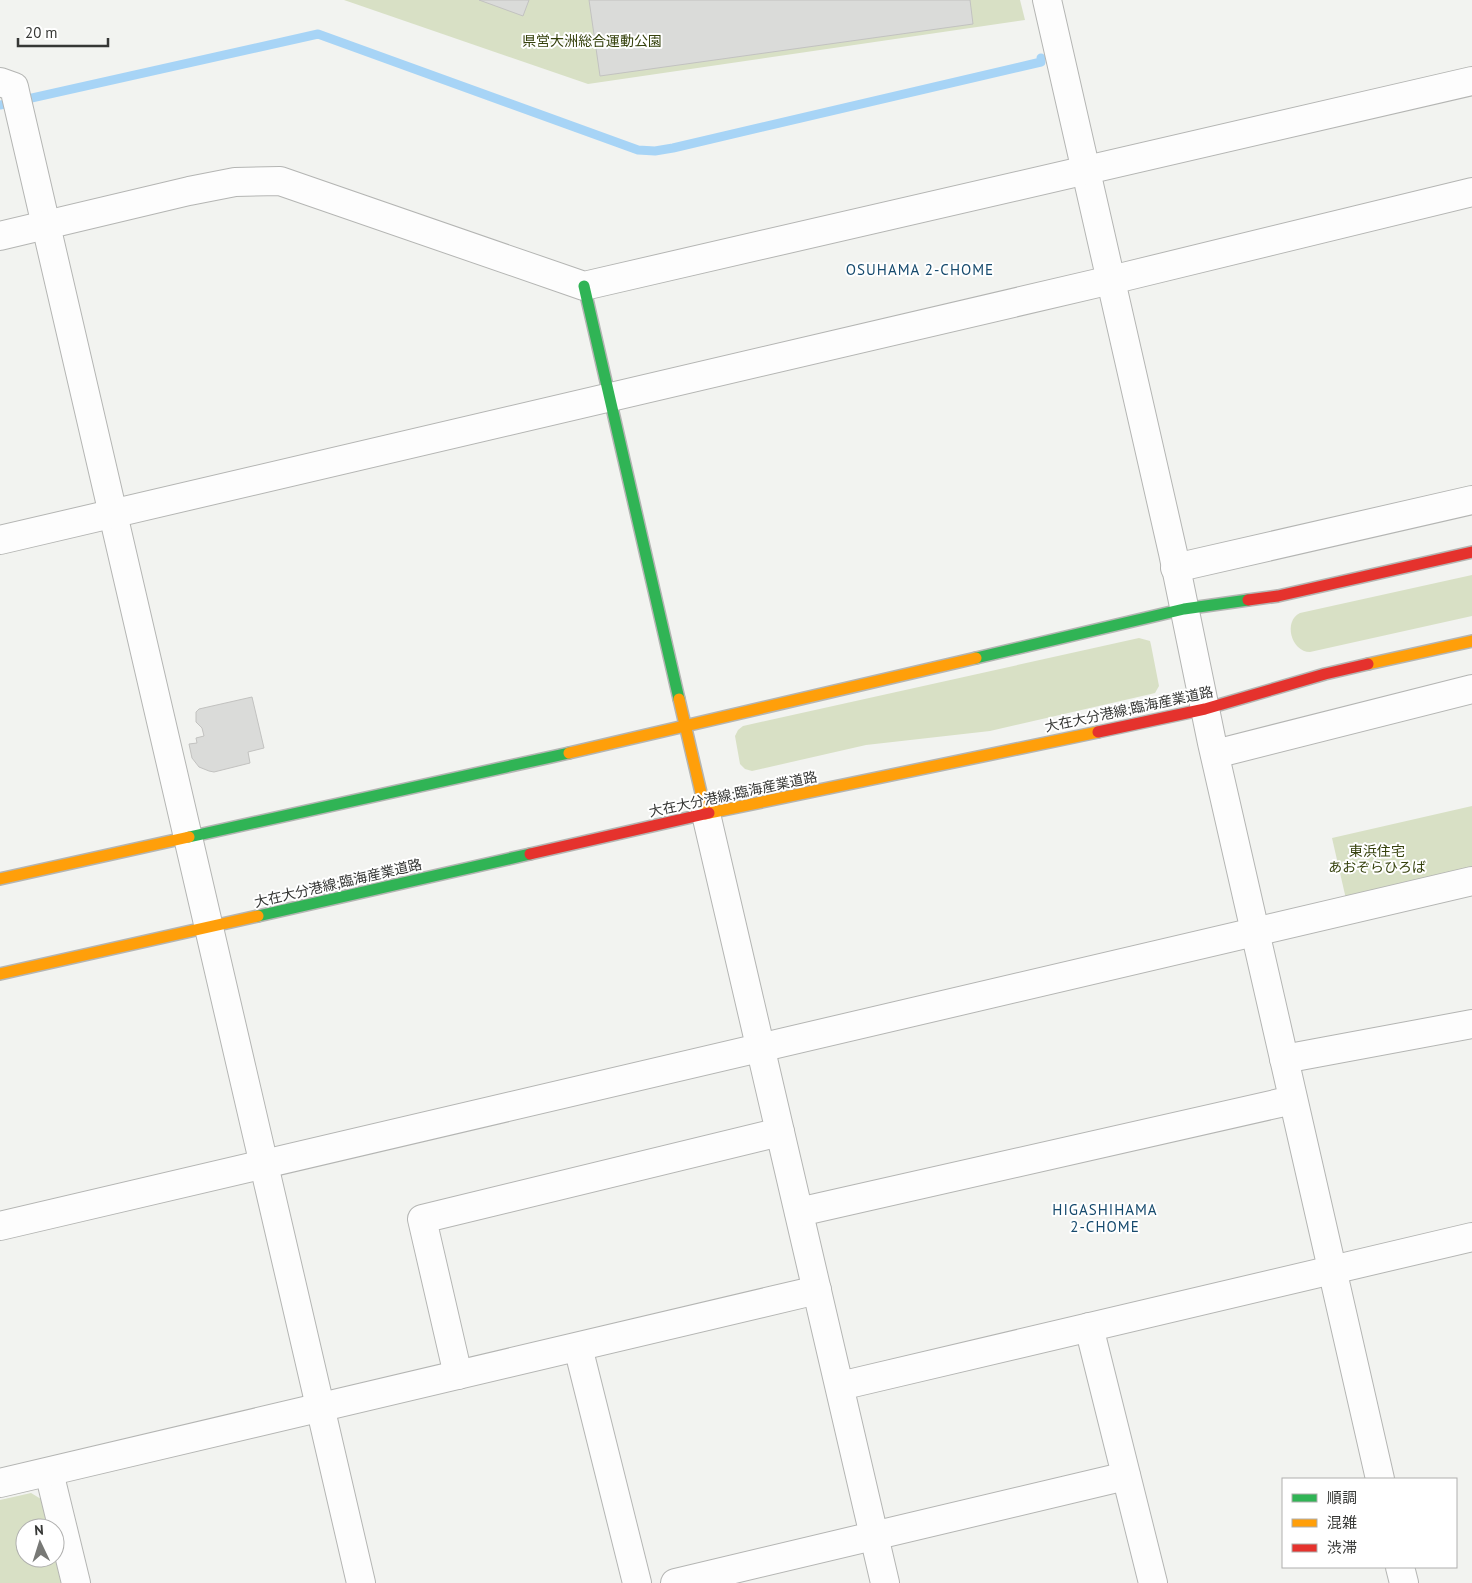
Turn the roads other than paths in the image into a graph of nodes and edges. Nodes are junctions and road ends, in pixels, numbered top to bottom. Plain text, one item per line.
1 (1047, 0) edge
2 (1472, 81) edge
3 (12, 95) edge
4 (1086, 171) junction
5 (1472, 192) edge
6 (46, 225) junction
7 (0, 236) edge
8 (1111, 280) junction
9 (584, 286) junction
10 (609, 397) junction
11 (1472, 500) edge
12 (113, 514) junction
13 (0, 540) edge
14 (1472, 552) edge
15 (1176, 568) junction
16 (1184, 609) junction
17 (1472, 641) edge
18 (1472, 689) edge
19 (1205, 709) junction
20 (686, 727) junction
21 (1215, 754) junction
22 (706, 814) junction
23 (188, 838) junction
24 (0, 879) edge
25 (1472, 881) edge
26 (209, 927) junction
27 (1255, 932) junction
28 (0, 974) edge
29 (1472, 1024) edge
30 (761, 1048) junction
31 (1284, 1059) junction
32 (1293, 1100) junction
33 (780, 1132) junction
34 (264, 1165) junction
35 (799, 1212) junction
36 (0, 1226) edge
37 (1472, 1237) edge
38 (1332, 1270) junction
39 (817, 1290) junction
40 (1089, 1327) junction
41 (578, 1347) junction
42 (458, 1375) junction
43 (840, 1386) junction
44 (320, 1408) junction
45 (49, 1472) junction
46 (1126, 1476) junction
47 (1380, 1478) edge
48 (0, 1483) edge
49 (874, 1536) junction
50 (1400, 1568) edge
51 (76, 1583) edge
52 (361, 1583) edge
53 (637, 1583) edge
54 (675, 1583) edge
55 (885, 1583) edge
56 (1153, 1583) edge
57 (1404, 1583) edge

1 - 4 street
2 - 4 street
3 - 6 street
4 - 8 street
4 - 9 street
5 - 8 street
6 - 7 street
6 - 9 street
6 - 12 street
8 - 10 street
8 - 15 street
9 - 10 main road
10 - 12 street
10 - 20 main road
11 - 15 street
12 - 13 street
12 - 23 street
14 - 16 main road
15 - 16 street
16 - 19 street
16 - 20 main road
17 - 19 main road, 大在大分港線;臨海産業道路
18 - 21 street
19 - 21 street
19 - 22 main road, 大在大分港線;臨海産業道路
20 - 22 main road
20 - 23 main road
21 - 27 street
22 - 26 main road, 大在大分港線;臨海産業道路
22 - 30 street
23 - 24 main road
23 - 26 street
25 - 27 street
26 - 28 main road, 大在大分港線;臨海産業道路
26 - 34 street
27 - 30 street
27 - 31 street
29 - 31 street
30 - 33 street
30 - 34 street
31 - 32 street
32 - 35 street
32 - 38 street
33 - 35 street
33 - 42 street
34 - 36 street
34 - 44 street
35 - 39 street
37 - 38 street
38 - 40 street
38 - 47 street
39 - 41 street
39 - 43 street
40 - 43 street
40 - 46 street
41 - 42 street
41 - 53 street
42 - 44 street
43 - 49 street
44 - 45 street
44 - 52 street
45 - 48 street
45 - 51 street
46 - 49 street
46 - 56 street
49 - 54 street
49 - 55 street
50 - 57 street

